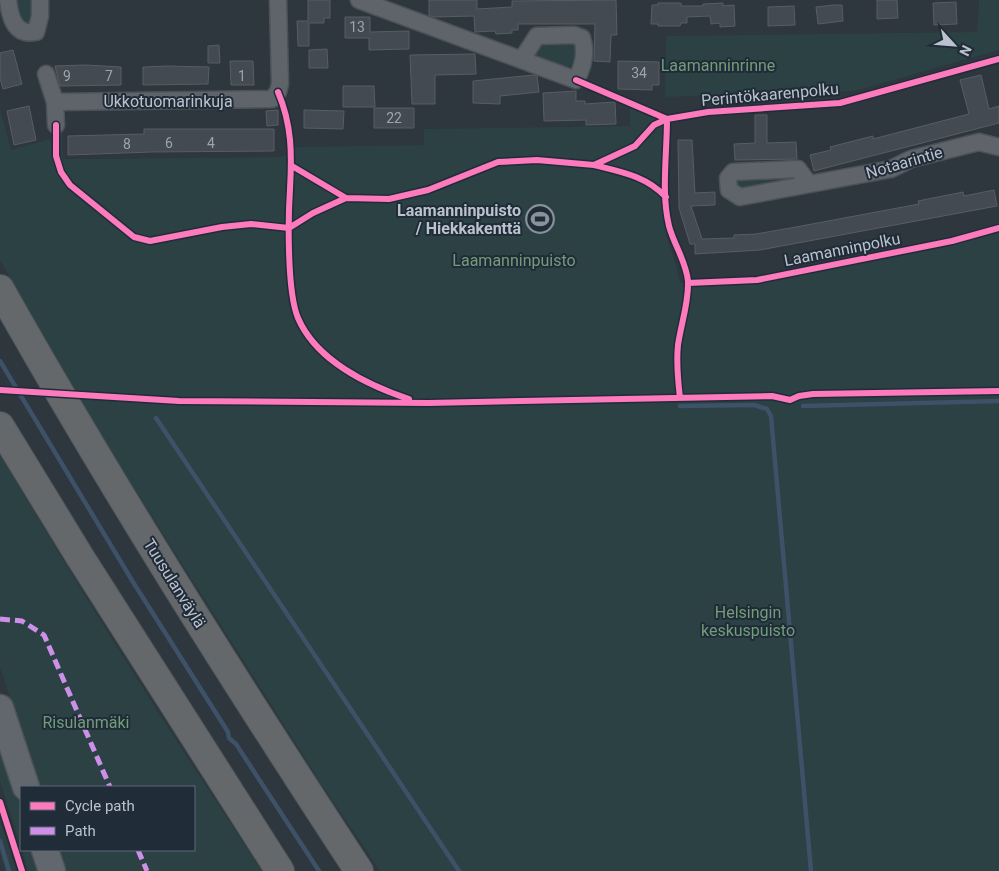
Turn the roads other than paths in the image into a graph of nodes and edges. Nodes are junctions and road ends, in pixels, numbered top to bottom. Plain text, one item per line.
1 (8, 0) edge
2 (40, 0) edge
3 (278, 0) edge
4 (359, 0) edge
5 (522, 59) dead end
6 (46, 74) dead end
7 (55, 102) junction
8 (56, 124) dead end
9 (999, 147) edge
10 (808, 184) dead end
11 (0, 289) edge
12 (0, 426) edge
13 (0, 708) edge
14 (26, 786) edge
15 (46, 851) edge
16 (52, 871) edge
17 (280, 871) edge
18 (359, 871) edge

1 - 2 street
3 - 7 street, Ukkotuomarinkuja
4 - 5 street
6 - 7 street
7 - 8 street
9 - 10 street, Notaarintie
11 - 18 highway, Tuusulanväylä
12 - 17 highway
13 - 14 main road
15 - 16 main road

